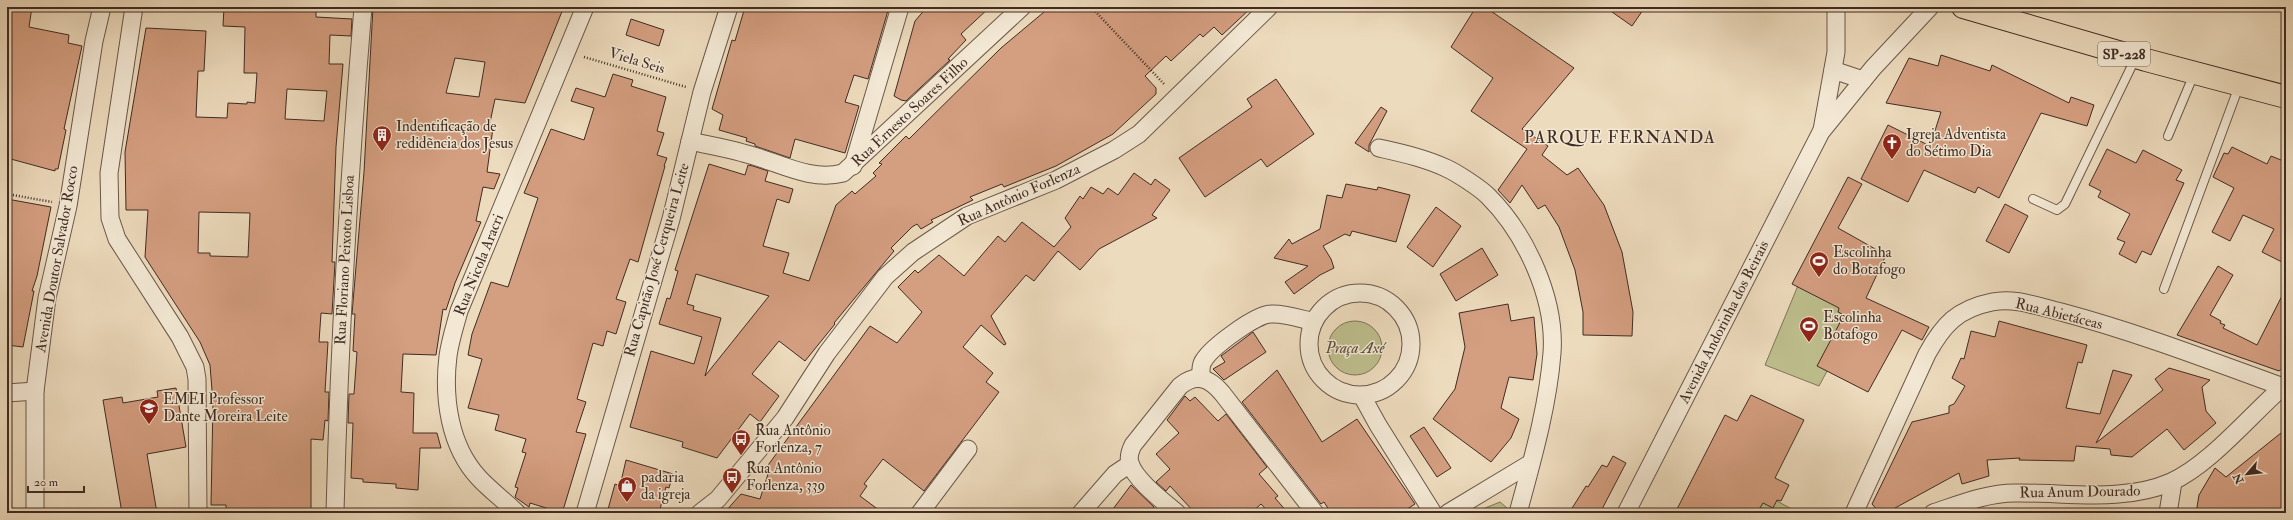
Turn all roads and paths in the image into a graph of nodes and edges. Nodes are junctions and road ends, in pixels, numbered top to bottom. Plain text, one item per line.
1 (102, 7) edge
2 (134, 7) edge
3 (363, 7) edge
4 (585, 7) edge
5 (729, 7) edge
6 (900, 7) edge
7 (1022, 7) edge
8 (1091, 7) edge
9 (1269, 7) edge
10 (1836, 7) edge
11 (1930, 7) edge
12 (1963, 7) edge
13 (566, 52) junction
14 (2136, 57) junction
15 (1833, 70) junction
16 (2195, 73) junction
17 (1863, 80) junction
18 (2240, 84) junction
19 (702, 92) junction
20 (1177, 97) junction
21 (2286, 97) edge
22 (1822, 132) junction
23 (2168, 136) dead end
24 (690, 141) junction
25 (1379, 148) dead end
26 (852, 166) junction
27 (7, 194) edge
28 (2034, 200) dead end
29 (68, 206) junction
30 (2164, 289) dead end
31 (1314, 322) junction
32 (1201, 378) junction
33 (2284, 385) edge
34 (35, 390) junction
35 (7, 393) edge
36 (1362, 396) junction
37 (968, 449) dead end
38 (1531, 463) junction
39 (1130, 464) junction
40 (2173, 482) junction
41 (35, 513) edge
42 (198, 513) edge
43 (335, 513) edge
44 (517, 513) edge
45 (585, 513) edge
46 (700, 513) edge
47 (920, 513) edge
48 (1081, 513) edge
49 (1177, 513) edge
50 (1315, 513) edge
51 (1433, 513) edge
52 (1448, 513) edge
53 (1518, 513) edge
54 (1626, 513) edge
55 (1854, 513) edge
56 (1933, 513) edge
57 (2168, 513) edge

1 - 29 street, Avenida Doutor Salvador Rocco
2 - 42 street
3 - 43 street, Rua Floriano Peixoto Lisboa
4 - 13 street, Rua Nicola Aracri
5 - 19 street, Rua Capitão José Cerqueira Leite
6 - 26 street
7 - 26 street, Rua Ernesto Soares Filho
8 - 20 path
9 - 20 street, Rua Antônio Forlenza
10 - 15 street, Avenida Andorinha dos Beirais
11 - 17 street, Avenida Andorinha dos Beirais
12 - 14 main road, SP-228
13 - 19 path, Viela Seis
13 - 44 street, Rua Nicola Aracri
14 - 16 main road, SP-228
14 - 28 lane
15 - 17 street
15 - 22 street, Avenida Andorinha dos Beirais
16 - 18 main road, SP-228
16 - 23 lane
17 - 22 street, Avenida Andorinha dos Beirais
18 - 21 main road, SP-228
18 - 30 lane
19 - 24 street, Rua Capitão José Cerqueira Leite
20 - 46 street, Rua Antônio Forlenza
22 - 54 street, Avenida Andorinha dos Beirais
24 - 26 street, Rua Ernesto Soares Filho
24 - 45 street, Rua Capitão José Cerqueira Leite
25 - 38 street
27 - 29 path
29 - 34 street, Avenida Doutor Salvador Rocco
31 - 32 street
31 - 36 street
31 - 36 street
32 - 39 street
32 - 50 street
33 - 40 street, Rua Anum Dourado
33 - 55 street, Rua Abietáceas
34 - 35 street
34 - 41 street, Avenida Doutor Salvador Rocco
36 - 51 street
37 - 47 street
38 - 52 street
38 - 53 street
39 - 48 street
39 - 49 street
40 - 56 street, Rua Anum Dourado
40 - 57 street

